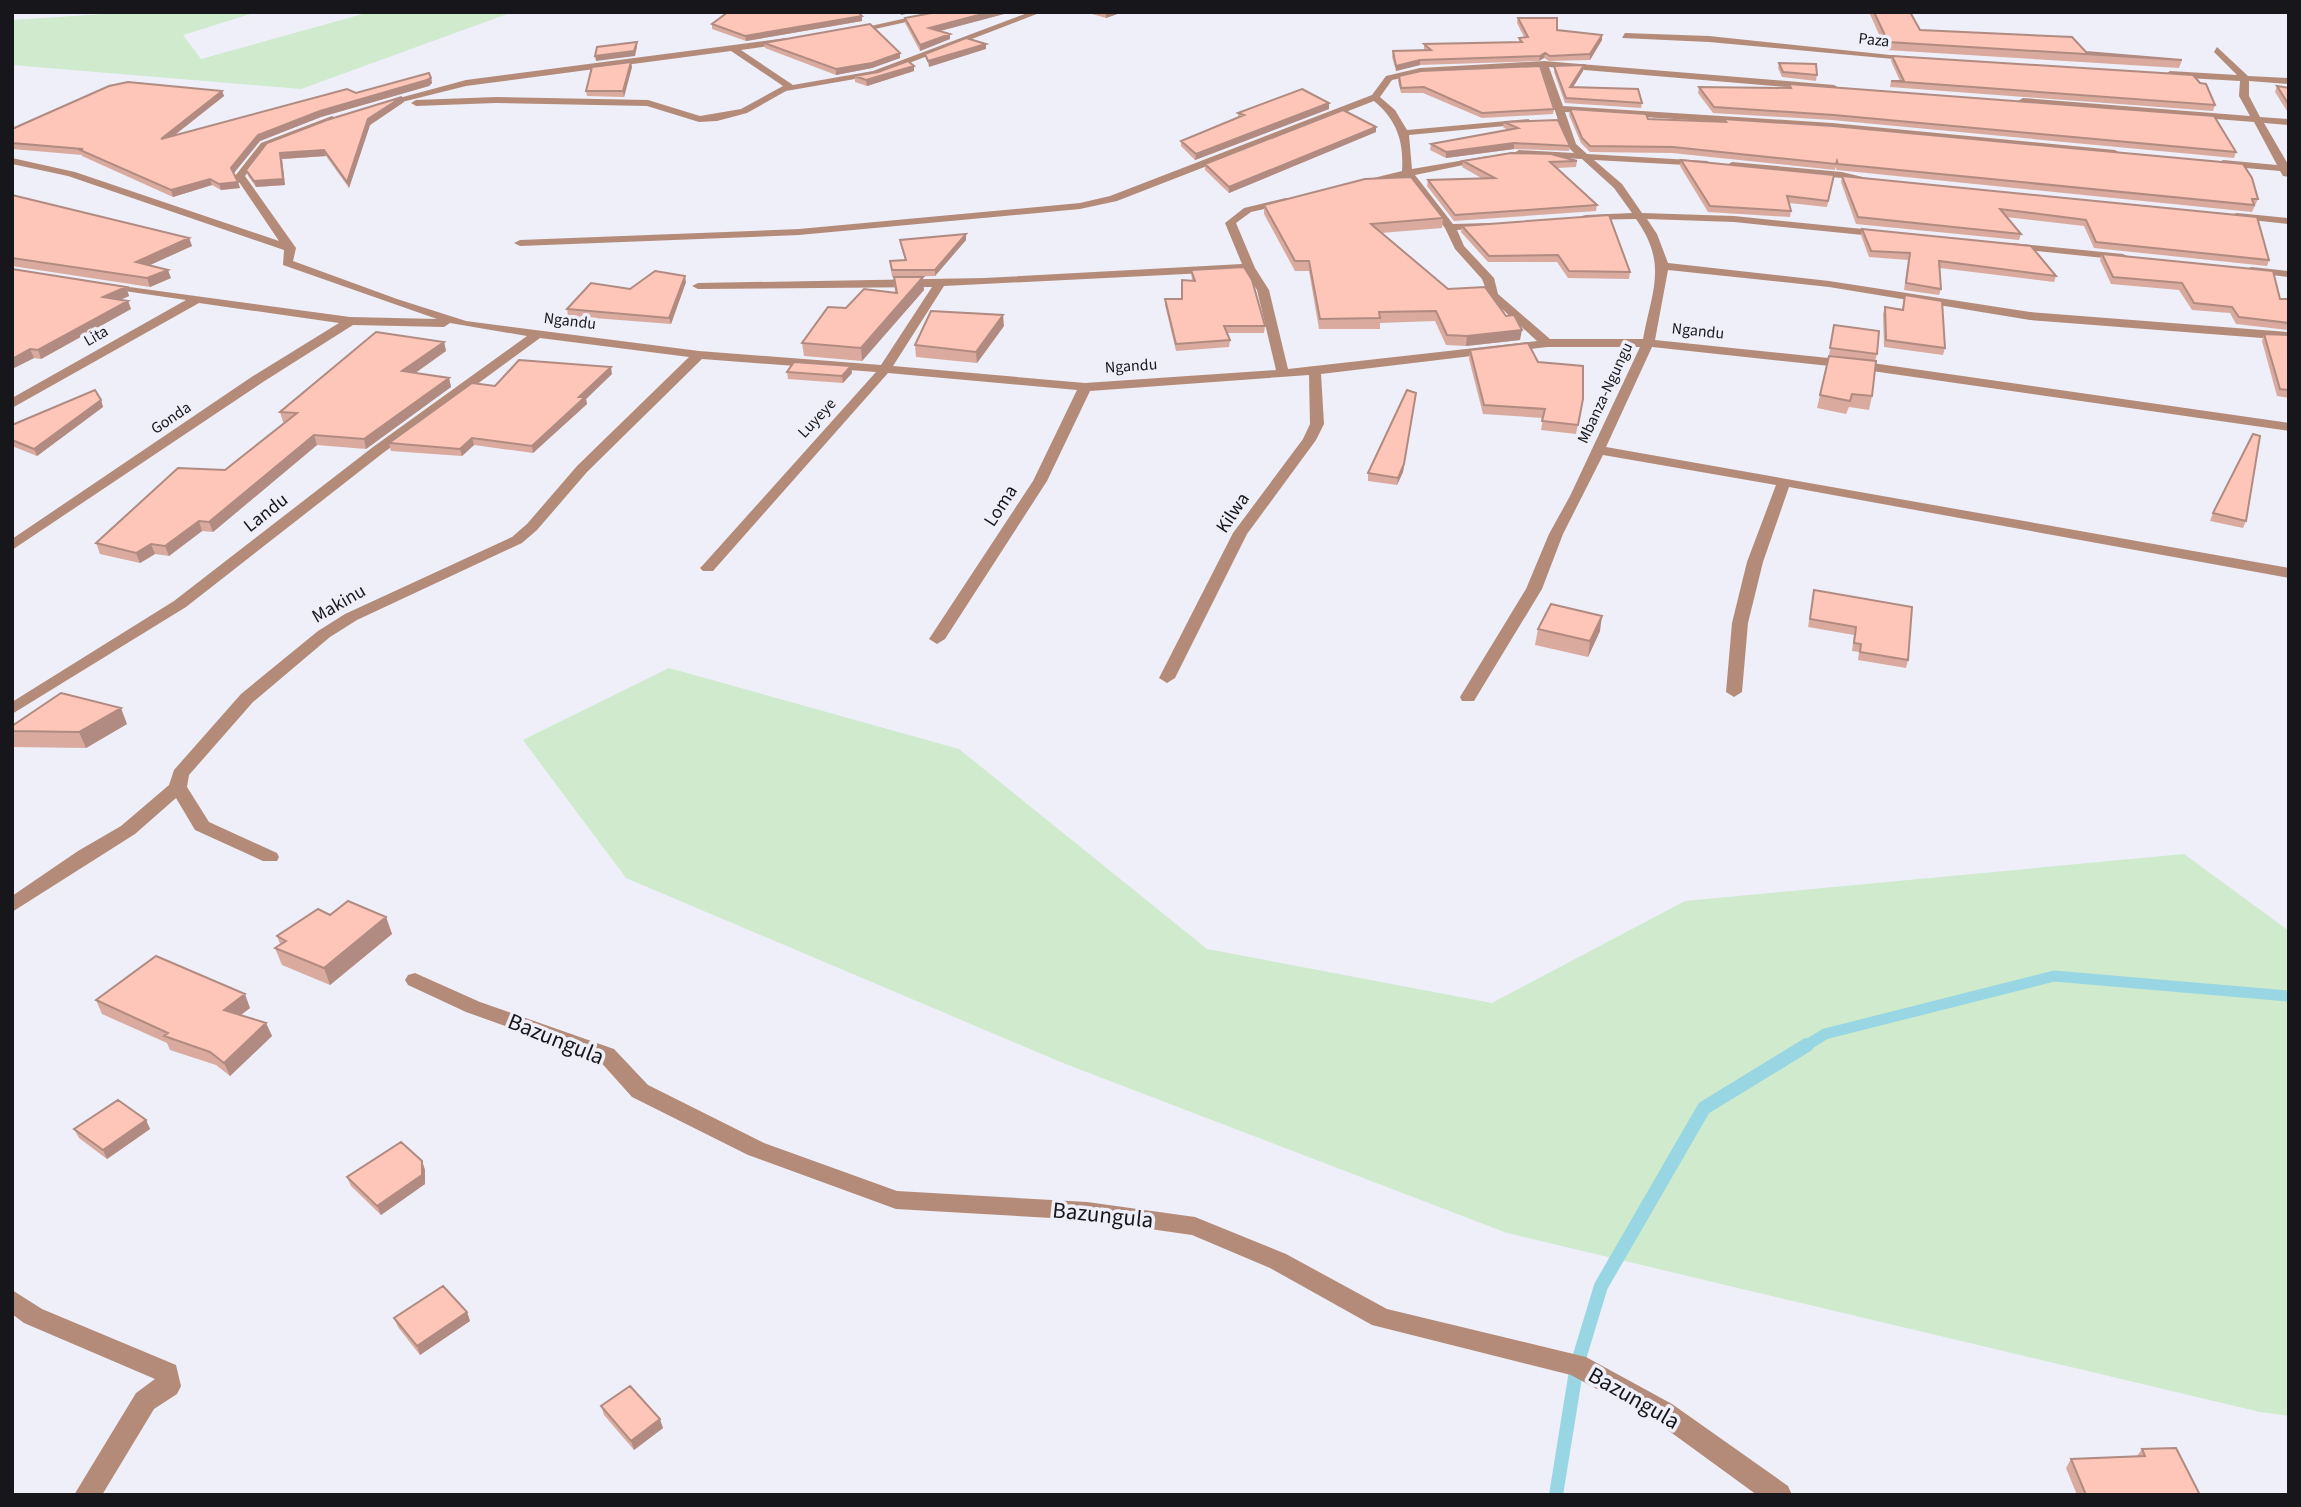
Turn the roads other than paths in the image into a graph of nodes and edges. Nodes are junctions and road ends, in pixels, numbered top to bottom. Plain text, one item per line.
1 (948, 12) edge
2 (1038, 12) edge
3 (841, 33) edge
4 (1625, 36) dead end
5 (801, 39) edge
6 (734, 49) junction
7 (2217, 50) dead end
8 (1919, 58) edge
9 (1544, 64) junction
10 (2163, 74) edge
11 (2245, 78) junction
12 (2289, 81) edge
13 (790, 87) junction
14 (1844, 88) edge
15 (1375, 97) junction
16 (2008, 100) edge
17 (379, 104) junction
18 (368, 108) edge
19 (346, 115) edge
20 (1559, 117) junction
21 (2254, 118) junction
22 (1538, 121) edge
23 (2289, 122) edge
24 (1405, 133) junction
25 (1510, 153) edge
26 (2129, 154) edge
27 (1497, 155) edge
28 (1584, 159) junction
29 (12, 161) edge
30 (2206, 162) edge
31 (1407, 171) junction
32 (2287, 172) edge
33 (1890, 183) edge
34 (1340, 188) edge
35 (1300, 198) edge
36 (1635, 214) junction
37 (2220, 214) edge
38 (1568, 219) edge
39 (2289, 221) edge
40 (1502, 224) edge
41 (1450, 227) junction
42 (1903, 236) edge
43 (520, 243) dead end
44 (1999, 245) edge
45 (290, 248) junction
46 (2137, 259) edge
47 (1662, 267) junction
48 (1249, 268) junction
49 (2234, 268) edge
50 (2289, 274) edge
51 (87, 282) edge
52 (940, 283) junction
53 (698, 286) dead end
54 (197, 299) junction
55 (350, 321) junction
56 (465, 324) junction
57 (536, 334) junction
58 (2289, 336) edge
59 (1547, 343) junction
60 (1648, 343) junction
61 (699, 355) junction
62 (884, 370) junction
63 (1315, 371) junction
64 (1283, 374) junction
65 (1085, 387) junction
66 (12, 404) edge
67 (2289, 427) edge
68 (1598, 450) junction
69 (1784, 481) junction
70 (12, 546) edge
71 (708, 568) dead end
72 (2289, 573) edge
73 (937, 639) dead end
74 (1167, 678) dead end
75 (1734, 692) dead end
76 (1468, 697) dead end
77 (12, 709) edge
78 (178, 787) junction
79 (270, 857) dead end
80 (12, 906) edge
81 (415, 980) dead end
82 (12, 1300) edge
83 (87, 1495) edge
84 (1779, 1495) edge

1 - 3 street
2 - 13 street
4 - 8 street, Paza
5 - 6 street
6 - 13 street
6 - 17 street
7 - 11 street
9 - 14 street
9 - 15 street
9 - 20 street, Mbanza-Ngungu
10 - 11 street
11 - 12 street
11 - 21 street
13 - 17 street
15 - 24 street
15 - 43 street
16 - 21 street
17 - 18 street
19 - 45 street
20 - 26 street
20 - 28 street, Mbanza-Ngungu
21 - 23 street
21 - 32 street
22 - 24 street
24 - 31 street
25 - 28 street
27 - 31 street
28 - 33 street
28 - 36 street, Mbanza-Ngungu
29 - 45 street
30 - 32 street
31 - 34 street
31 - 41 street
35 - 48 street
36 - 38 street
36 - 42 street
36 - 47 street, Mbanza-Ngungu
37 - 39 street
40 - 41 street
41 - 59 street
44 - 46 street
45 - 56 street, Ngandu
47 - 58 street
47 - 60 street, Mbanza-Ngungu
48 - 52 street
48 - 64 street
49 - 50 street
51 - 54 street
52 - 53 street
52 - 62 street, Luyeye
54 - 55 street
54 - 66 street, Lita
55 - 56 street
55 - 70 street, Gonda
56 - 57 street, Ngandu
57 - 61 street, Ngandu
57 - 77 street, Landu
59 - 60 street, Ngandu
59 - 63 street, Ngandu
60 - 67 street, Ngandu
60 - 68 street, Mbanza-Ngungu
61 - 62 street, Ngandu
61 - 78 street, Makinu
62 - 65 street, Ngandu
62 - 71 street, Luyeye
63 - 64 street, Ngandu
63 - 74 street, Kilwa
64 - 65 street, Ngandu
65 - 73 street, Loma
68 - 69 street
68 - 76 street, Mbanza-Ngungu
69 - 72 street
69 - 75 street
78 - 79 street
78 - 80 street, Makinu
81 - 84 street, Bazungula
82 - 83 street

